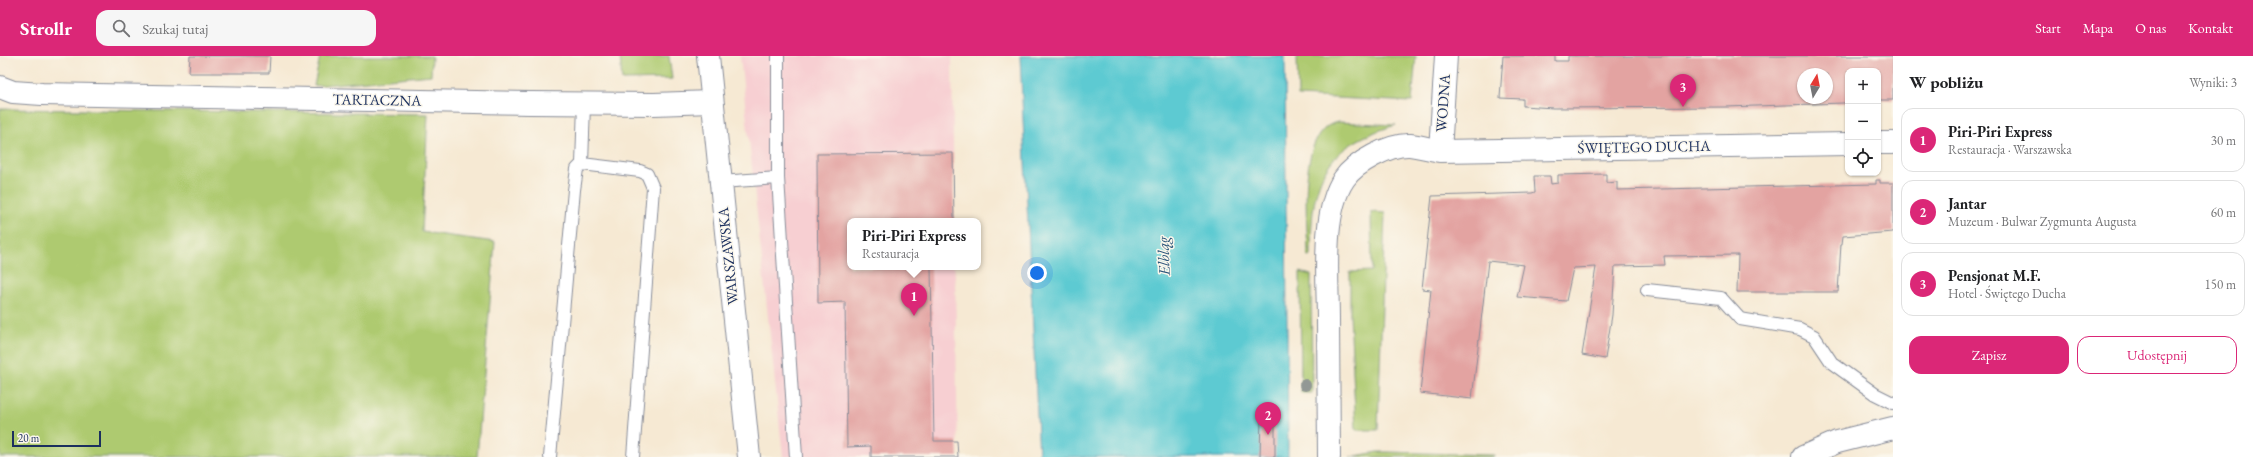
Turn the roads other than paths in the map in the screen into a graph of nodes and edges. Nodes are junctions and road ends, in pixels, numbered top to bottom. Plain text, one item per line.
1 (708, 56) edge
2 (778, 56) edge
3 (1446, 56) edge
4 (0, 87) edge
5 (711, 102) junction
6 (584, 104) junction
7 (1881, 143) edge
8 (1893, 143) edge
9 (1845, 144) edge
10 (1440, 150) junction
11 (582, 164) junction
12 (778, 178) junction
13 (720, 182) junction
14 (1647, 290) dead end
15 (1893, 403) edge
16 (1893, 430) edge
17 (550, 457) edge
18 (633, 457) edge
19 (749, 457) edge
20 (796, 457) edge
21 (1329, 457) edge
22 (1803, 457) edge

1 - 5 street, WARSZAWSKA
2 - 12 lane
3 - 10 street, WODNA
4 - 6 street, TARTACZNA
5 - 6 street, TARTACZNA
5 - 13 street, WARSZAWSKA
6 - 11 lane
7 - 8 street
9 - 10 street, ŚWIĘTEGO DUCHA
10 - 21 street, ŚWIĘTEGO DUCHA
11 - 17 lane
11 - 18 lane
12 - 13 lane
12 - 20 lane
13 - 19 street, WARSZAWSKA
14 - 15 lane
16 - 22 street

